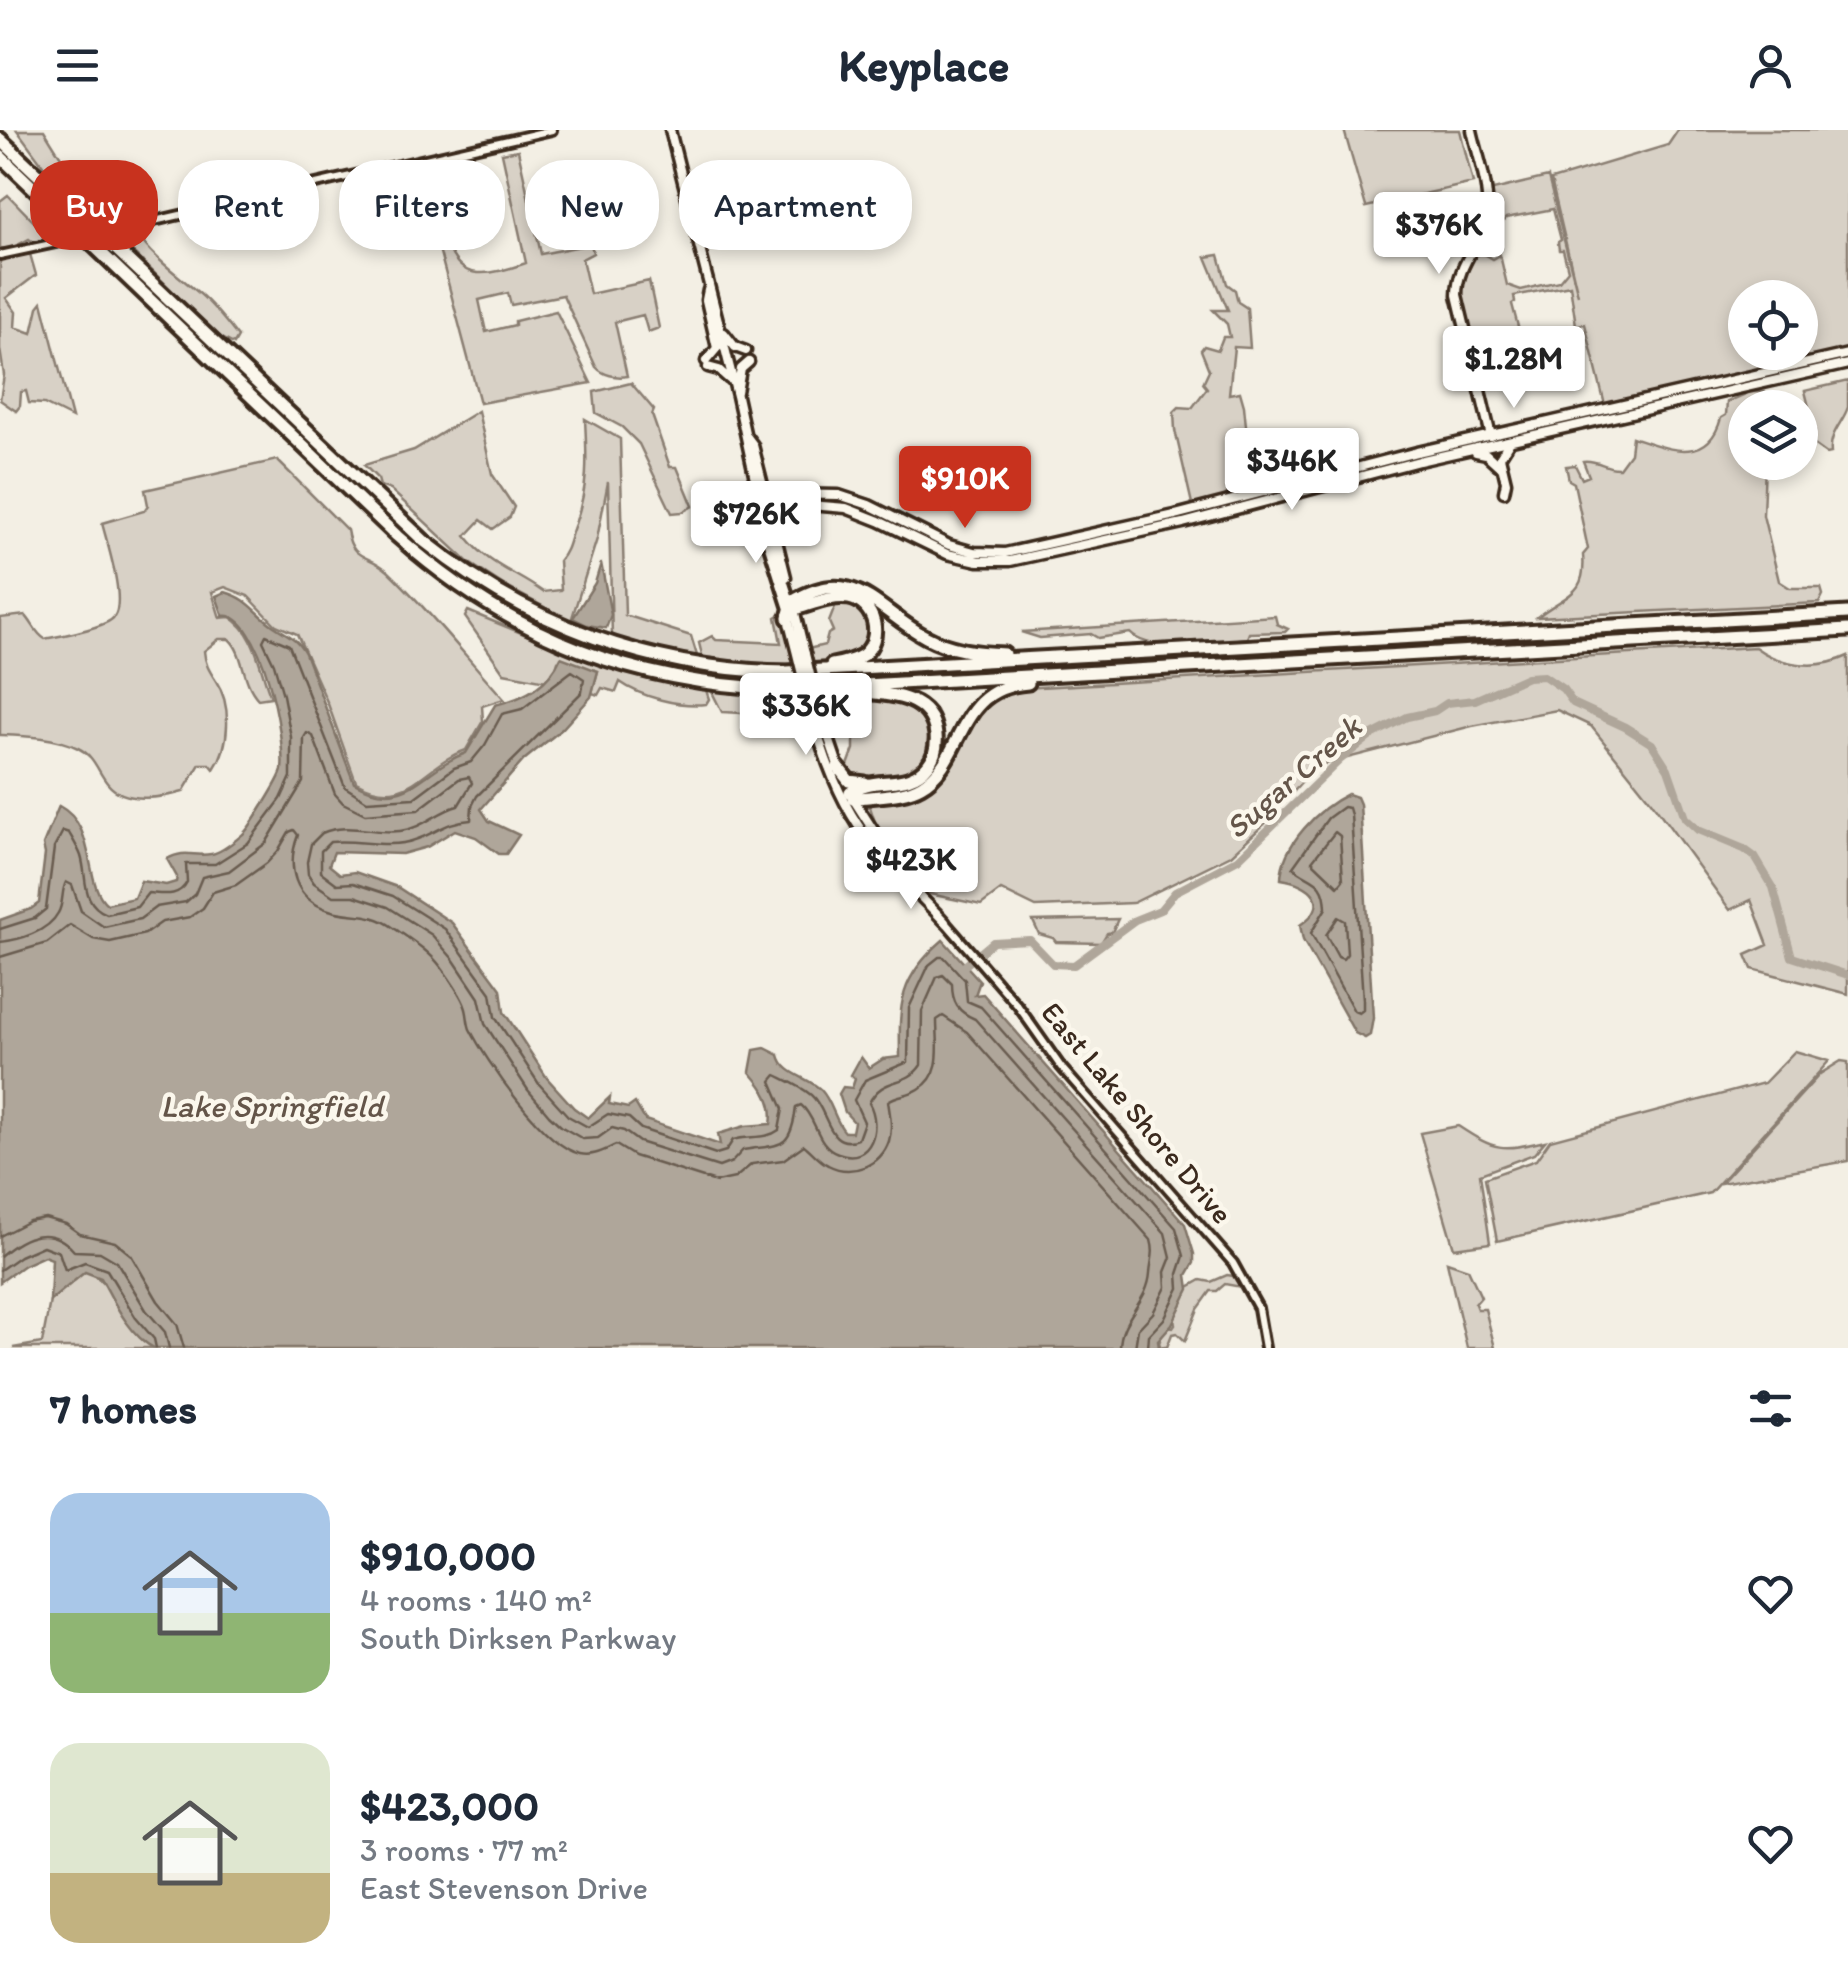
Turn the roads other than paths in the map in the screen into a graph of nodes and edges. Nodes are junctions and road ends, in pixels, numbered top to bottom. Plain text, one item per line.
1 (552, 130) edge
2 (670, 130) edge
3 (1472, 130) edge
4 (0, 139) edge
5 (0, 156) edge
6 (0, 255) edge
7 (710, 286) junction
8 (718, 324) junction
9 (746, 351) dead end
10 (1848, 354) edge
11 (748, 362) dead end
12 (1846, 365) edge
13 (734, 384) junction
14 (737, 396) junction
15 (1481, 396) junction
16 (1486, 418) junction
17 (1546, 423) junction
18 (1491, 436) junction
19 (746, 440) junction
20 (1472, 440) junction
21 (1512, 440) junction
22 (1442, 456) junction
23 (1498, 465) dead end
24 (761, 476) junction
25 (1504, 492) dead end
26 (829, 494) junction
27 (741, 500) dead end
28 (763, 501) junction
29 (792, 505) junction
30 (922, 532) junction
31 (936, 532) dead end
32 (769, 541) joint
33 (783, 564) junction
34 (787, 582) junction
35 (872, 597) junction
36 (791, 609) junction
37 (1848, 613) edge
38 (1848, 630) edge
39 (1113, 654) junction
40 (736, 670) junction
41 (1144, 670) junction
42 (764, 688) junction
43 (813, 703) junction
44 (838, 768) junction
45 (899, 782) junction
46 (849, 797) junction
47 (945, 922) joint
48 (1266, 1348) edge

1 - 6 street, bridge
2 - 7 main road
3 - 15 main road
4 - 40 highway
5 - 42 highway
7 - 8 main road
7 - 13 main road
8 - 9 main road
8 - 13 main road
10 - 17 main road
11 - 14 main road
12 - 21 main road
13 - 14 main road
14 - 19 main road
15 - 16 main road
15 - 20 main road
16 - 17 main road
16 - 18 main road
17 - 18 main road
18 - 20 main road
19 - 24 main road
19 - 27 main road
19 - 28 main road
20 - 30 main road
21 - 22 main road
21 - 25 main road
22 - 23 main road
22 - 29 main road
24 - 26 main road
24 - 28 main road
26 - 28 main road
26 - 30 main road
28 - 29 main road
28 - 32 main road
28 - 33 main road
29 - 33 main road
30 - 31 main road
32 - 36 highway
33 - 34 main road
34 - 35 highway
34 - 36 main road
35 - 36 highway
35 - 39 highway
36 - 40 highway
36 - 43 main road, bridge
37 - 39 highway
38 - 41 highway
39 - 40 highway
41 - 42 highway
41 - 46 highway
42 - 45 highway
43 - 44 main road
43 - 46 main road
44 - 45 highway
44 - 46 main road
45 - 46 highway
46 - 47 main road
47 - 48 street, East Lake Shore Drive

